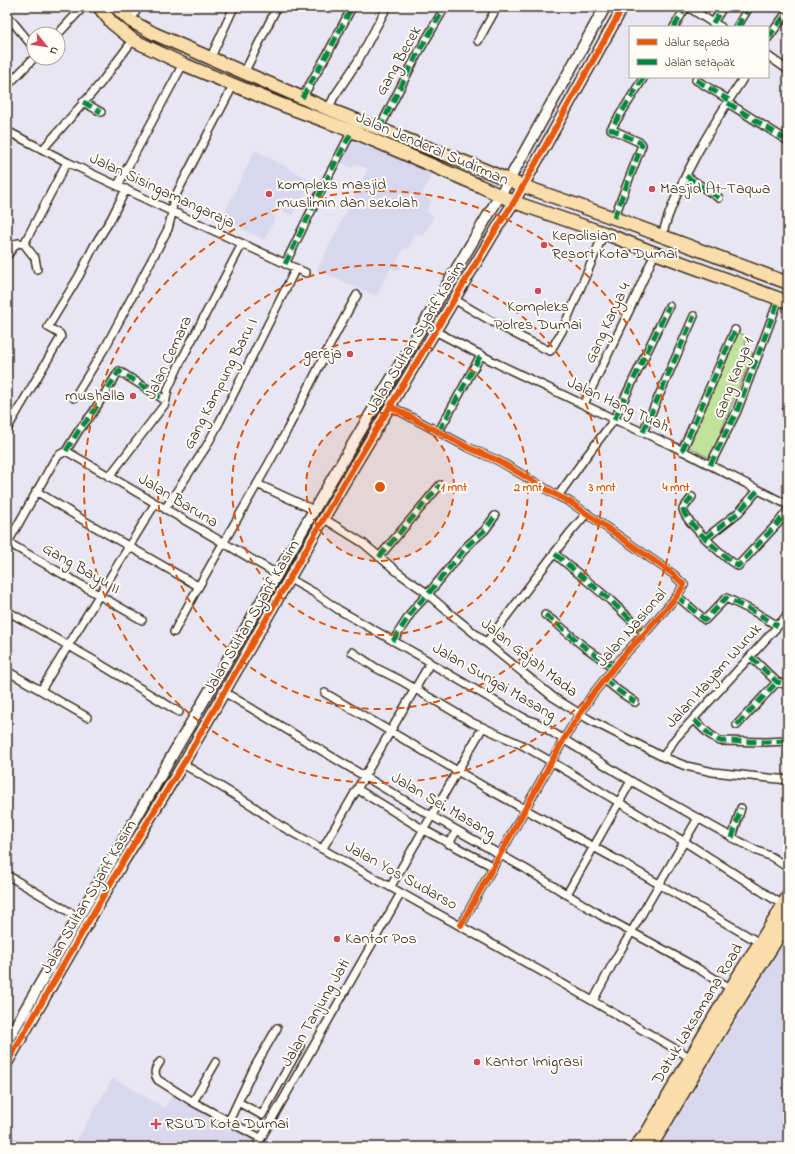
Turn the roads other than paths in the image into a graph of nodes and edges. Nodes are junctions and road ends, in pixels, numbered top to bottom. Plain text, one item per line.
1 (83, 7) edge
2 (99, 7) edge
3 (116, 7) edge
4 (138, 7) edge
5 (234, 7) edge
6 (277, 7) edge
7 (352, 7) edge
8 (387, 7) edge
9 (446, 7) edge
10 (497, 7) edge
11 (605, 7) edge
12 (623, 7) edge
13 (687, 7) edge
14 (723, 7) edge
15 (749, 7) edge
16 (788, 11) edge
17 (131, 21) junction
18 (713, 24) junction
19 (7, 26) edge
20 (65, 26) edge
21 (675, 26) edge
22 (718, 26) edge
23 (738, 26) edge
24 (769, 37) edge
25 (26, 39) edge
26 (133, 40) junction
27 (478, 41) dead end
28 (769, 57) edge
29 (210, 59) junction
30 (183, 64) junction
31 (26, 66) edge
32 (788, 70) edge
33 (244, 73) junction
34 (643, 78) edge
35 (743, 78) edge
36 (696, 80) dead end
37 (234, 84) junction
38 (7, 86) edge
39 (302, 98) junction
40 (83, 102) junction
41 (728, 102) junction
42 (328, 109) junction
43 (101, 112) dead end
44 (379, 129) junction
45 (7, 131) edge
46 (352, 131) junction
47 (788, 141) edge
48 (43, 149) junction
49 (67, 162) junction
50 (686, 176) junction
51 (509, 180) junction
52 (118, 185) junction
53 (523, 186) junction
54 (126, 189) junction
55 (500, 195) junction
56 (719, 198) dead end
57 (514, 202) junction
58 (171, 211) junction
59 (614, 218) junction
60 (604, 233) junction
61 (662, 235) junction
62 (24, 244) junction
63 (242, 244) junction
64 (655, 253) junction
65 (7, 256) edge
66 (285, 264) junction
67 (296, 268) junction
68 (37, 269) dead end
69 (759, 272) junction
70 (306, 273) dead end
71 (788, 283) edge
72 (753, 289) junction
73 (357, 295) dead end
74 (454, 299) junction
75 (783, 301) edge
76 (669, 306) dead end
77 (694, 316) dead end
78 (735, 330) dead end
79 (434, 331) junction
80 (482, 355) junction
81 (74, 398) dead end
82 (165, 400) junction
83 (584, 404) junction
84 (390, 406) junction
85 (614, 420) junction
86 (7, 429) edge
87 (439, 432) junction
88 (643, 432) junction
89 (66, 451) junction
90 (682, 451) junction
91 (710, 465) junction
92 (109, 477) junction
93 (257, 484) junction
94 (440, 485) dead end
95 (758, 490) junction
96 (36, 492) junction
97 (558, 496) junction
98 (692, 497) dead end
99 (155, 504) junction
100 (788, 505) edge
101 (165, 509) junction
102 (314, 510) junction
103 (788, 510) edge
104 (587, 513) junction
105 (495, 516) dead end
106 (324, 518) junction
107 (706, 538) junction
108 (7, 543) edge
109 (223, 544) junction
110 (129, 546) junction
111 (555, 554) junction
112 (379, 557) junction
113 (277, 574) junction
114 (290, 579) junction
115 (198, 586) junction
116 (428, 594) junction
117 (99, 596) junction
118 (678, 596) junction
119 (7, 611) edge
120 (788, 614) edge
121 (545, 615) dead end
122 (142, 620) dead end
123 (778, 626) junction
124 (174, 632) dead end
125 (645, 633) junction
126 (393, 641) junction
127 (486, 643) junction
128 (68, 646) junction
129 (352, 652) dead end
130 (751, 657) junction
131 (430, 663) junction
132 (614, 668) junction
133 (7, 671) edge
134 (605, 680) junction
135 (777, 682) junction
136 (788, 685) edge
137 (416, 689) junction
138 (41, 690) junction
139 (224, 692) junction
140 (325, 693) dead end
141 (635, 702) dead end
142 (579, 714) junction
143 (87, 717) dead end
144 (192, 719) junction
145 (694, 720) junction
146 (737, 725) dead end
147 (483, 727) junction
148 (390, 732) junction
149 (564, 739) junction
150 (788, 742) edge
151 (663, 758) junction
152 (552, 762) junction
153 (183, 764) junction
154 (458, 771) junction
155 (364, 776) junction
156 (788, 780) edge
157 (631, 781) junction
158 (357, 789) junction
159 (619, 802) junction
160 (414, 806) junction
161 (741, 808) dead end
162 (524, 810) junction
163 (432, 816) junction
164 (698, 818) junction
165 (407, 819) junction
166 (424, 830) junction
167 (456, 831) junction
168 (732, 838) junction
169 (684, 842) junction
170 (449, 844) junction
171 (594, 847) junction
172 (323, 848) junction
173 (500, 854) junction
174 (492, 866) junction
175 (788, 868) edge
176 (7, 875) edge
177 (659, 884) junction
178 (391, 886) junction
179 (401, 893) junction
180 (567, 894) junction
181 (786, 901) edge
182 (78, 918) junction
183 (784, 920) edge
184 (461, 925) junction
185 (631, 932) junction
186 (760, 943) junction
187 (40, 984) junction
188 (50, 989) junction
189 (732, 989) junction
190 (593, 1001) junction
191 (276, 1028) dead end
192 (7, 1041) edge
193 (300, 1046) dead end
194 (691, 1058) junction
195 (160, 1062) dead end
196 (216, 1062) dead end
197 (7, 1063) edge
198 (193, 1102) junction
199 (238, 1102) junction
200 (229, 1121) junction
201 (260, 1138) junction
202 (651, 1140) edge
203 (256, 1147) edge
204 (636, 1147) edge

1 - 20 street
2 - 26 main road, Jalan Jenderal Sudirman
3 - 17 main road, Jalan Jenderal Sudirman
4 - 17 street
5 - 29 street
6 - 33 street
7 - 39 street
8 - 42 street
9 - 44 street, Gang Becek
10 - 27 street
11 - 51 street, Jalan Sultan Syarif Kasim
12 - 53 street, Jalan Sultan Syarif Kasim
13 - 18 street
13 - 21 street
14 - 18 street
15 - 23 street
16 - 24 street
17 - 29 main road, Jalan Jenderal Sudirman
18 - 22 street
19 - 25 street
26 - 30 main road, Jalan Jenderal Sudirman
26 - 40 street
28 - 32 street
29 - 33 main road, Jalan Jenderal Sudirman
30 - 37 main road, Jalan Jenderal Sudirman
30 - 52 street
31 - 38 street
33 - 39 main road, Jalan Jenderal Sudirman
34 - 59 street
35 - 41 street
36 - 41 street
37 - 46 main road, Jalan Jenderal Sudirman
37 - 58 street
39 - 42 main road, Jalan Jenderal Sudirman
40 - 43 street
40 - 48 street
41 - 47 street
41 - 50 street
42 - 44 main road, Jalan Jenderal Sudirman
44 - 51 main road, Jalan Jenderal Sudirman
45 - 48 street, Jalan Sisingamangaraja
46 - 55 main road, Jalan Jenderal Sudirman
46 - 66 street
48 - 49 street, Jalan Sisingamangaraja
49 - 52 street, Jalan Sisingamangaraja
49 - 62 street
50 - 56 street
50 - 61 street
51 - 53 main road, Jalan Jenderal Sudirman
51 - 55 street, Jalan Sultan Syarif Kasim
52 - 54 street, Jalan Sisingamangaraja
53 - 57 street, Jalan Sultan Syarif Kasim
53 - 59 main road, Jalan Jenderal Sudirman
54 - 58 street, Jalan Sisingamangaraja
54 - 86 street
55 - 57 main road, Jalan Jenderal Sudirman
55 - 102 street, Jalan Sultan Syarif Kasim
57 - 60 main road, Jalan Jenderal Sudirman
57 - 74 street, Jalan Sultan Syarif Kasim
58 - 63 street, Jalan Sisingamangaraja
58 - 81 street
59 - 61 main road, Jalan Jenderal Sudirman
60 - 64 main road, Jalan Jenderal Sudirman
60 - 74 street
61 - 69 main road, Jalan Jenderal Sudirman
62 - 65 street
62 - 68 street
63 - 66 street, Jalan Sisingamangaraja
63 - 82 street, Jalan Cemara
64 - 72 main road, Jalan Jenderal Sudirman
64 - 83 street, Gang Karya 4
66 - 67 street, Jalan Sisingamangaraja
67 - 70 street, Jalan Sisingamangaraja
67 - 101 street, Gang Kampung Baru I
69 - 71 main road, Jalan Jenderal Sudirman
69 - 72 main road
72 - 75 main road, Jalan Jenderal Sudirman
73 - 93 street
74 - 79 street, Jalan Sultan Syarif Kasim
75 - 91 street, Gang Karya 1
76 - 85 street
77 - 88 street
78 - 90 street
79 - 80 street, Jalan Hang Tuah
79 - 84 street, Jalan Sultan Syarif Kasim
80 - 83 street, Jalan Hang Tuah
80 - 87 street
82 - 89 street
82 - 92 street, Jalan Cemara
83 - 85 street, Jalan Hang Tuah
84 - 87 street, Jalan Nasional
84 - 106 street, Jalan Sultan Syarif Kasim
85 - 88 street, Jalan Hang Tuah
85 - 97 street
87 - 97 street, Jalan Nasional
88 - 90 street, Jalan Hang Tuah
89 - 92 street, Jalan Baruna
89 - 96 street
90 - 91 street, Jalan Hang Tuah
91 - 95 street, Jalan Hang Tuah
92 - 99 street, Jalan Baruna
93 - 102 street
93 - 109 street
94 - 112 street
95 - 100 street, Jalan Hang Tuah
95 - 107 street
96 - 108 street
96 - 110 street
97 - 104 street, Jalan Nasional
98 - 107 street
99 - 101 street, Jalan Baruna
99 - 110 street
101 - 109 street, Jalan Baruna
102 - 113 street, Jalan Sultan Syarif Kasim
103 - 107 street
104 - 111 street
104 - 118 street, Jalan Nasional
105 - 116 street
106 - 112 street, Jalan Gajah Mada
106 - 114 street, Jalan Sultan Syarif Kasim
108 - 117 street, Gang Bayu II
109 - 113 street, Jalan Baruna
109 - 115 street
110 - 115 street
110 - 117 street
111 - 125 street
111 - 127 street
112 - 116 street, Jalan Gajah Mada
113 - 144 street, Jalan Sultan Syarif Kasim
114 - 126 street, Jalan Sungai Masang
114 - 139 street, Jalan Sultan Syarif Kasim
115 - 124 street
116 - 126 street
116 - 127 street, Jalan Gajah Mada
117 - 122 street, Gang Bayu II
117 - 128 street
118 - 123 street
118 - 125 street, Jalan Nasional
119 - 128 street
120 - 123 street, Jalan Hayam Wuruk
121 - 132 street
123 - 130 street, Jalan Hayam Wuruk
125 - 132 street, Jalan Nasional
126 - 131 street, Jalan Sungai Masang
127 - 142 street, Jalan Gajah Mada
128 - 138 street
128 - 144 street
129 - 137 street
130 - 135 street
130 - 145 street, Jalan Hayam Wuruk
131 - 137 street
131 - 149 street, Jalan Sungai Masang
132 - 134 street, Jalan Nasional
133 - 138 street
134 - 141 street
134 - 142 street, Jalan Nasional
135 - 136 street
135 - 146 street
137 - 147 street
137 - 148 street
138 - 143 street
139 - 153 street, Jalan Sultan Syarif Kasim
139 - 155 street, Jalan Sei. Masang
140 - 148 street
142 - 149 street, Jalan Nasional
142 - 151 street, Jalan Gajah Mada
144 - 182 street, Jalan Sultan Syarif Kasim
145 - 150 street
145 - 151 street, Jalan Hayam Wuruk
147 - 152 street
147 - 154 street
148 - 154 street
148 - 155 street
149 - 152 street, Jalan Nasional
149 - 157 street, Jalan Sungai Masang
151 - 156 street, Jalan Gajah Mada
152 - 159 street
152 - 162 street, Jalan Nasional
153 - 172 street, Jalan Yos Sudarso
153 - 188 street, Jalan Sultan Syarif Kasim
154 - 162 street
154 - 163 street
155 - 158 street
155 - 160 street, Jalan Sei. Masang
157 - 159 street
157 - 164 street, Jalan Sungai Masang
158 - 165 street
158 - 172 street
159 - 169 street
159 - 171 street
160 - 163 street, Jalan Sei. Masang
160 - 165 street
161 - 168 street
162 - 171 street
162 - 173 street, Jalan Nasional
163 - 166 street
163 - 167 street, Jalan Sei. Masang
164 - 168 street, Jalan Sungai Masang
164 - 169 street
165 - 166 street
166 - 170 street
166 - 178 street
167 - 170 street
167 - 173 street, Jalan Sei. Masang
168 - 175 street, Jalan Sungai Masang
169 - 177 street
169 - 181 street
170 - 174 street
171 - 177 street
171 - 180 street
172 - 178 street, Jalan Yos Sudarso
173 - 174 street, Jalan Nasional
173 - 180 street, Jalan Sei. Masang
174 - 184 street, Jalan Nasional
176 - 182 street
177 - 185 street
177 - 186 street
178 - 179 street, Jalan Yos Sudarso
179 - 184 street, Jalan Yos Sudarso
179 - 201 street, Jalan Tanjung Jati
180 - 185 street, Jalan Sei. Masang
181 - 183 highway, Datuk Laksamana Road
182 - 187 street, Jalan Sultan Syarif Kasim
183 - 186 highway, Datuk Laksamana Road
183 - 202 highway
184 - 190 street, Jalan Yos Sudarso
185 - 189 street, Jalan Sei. Masang
185 - 190 street
186 - 189 highway, Datuk Laksamana Road
187 - 188 street
187 - 192 street, Jalan Sultan Syarif Kasim
188 - 197 street, Jalan Sultan Syarif Kasim
189 - 194 highway, Datuk Laksamana Road
190 - 194 street, Jalan Yos Sudarso
191 - 199 street
193 - 199 street
194 - 202 highway, Datuk Laksamana Road
195 - 198 street
196 - 198 street
198 - 200 street
199 - 200 street
200 - 201 street
201 - 203 street, Jalan Tanjung Jati
202 - 204 highway, Datuk Laksamana Road

